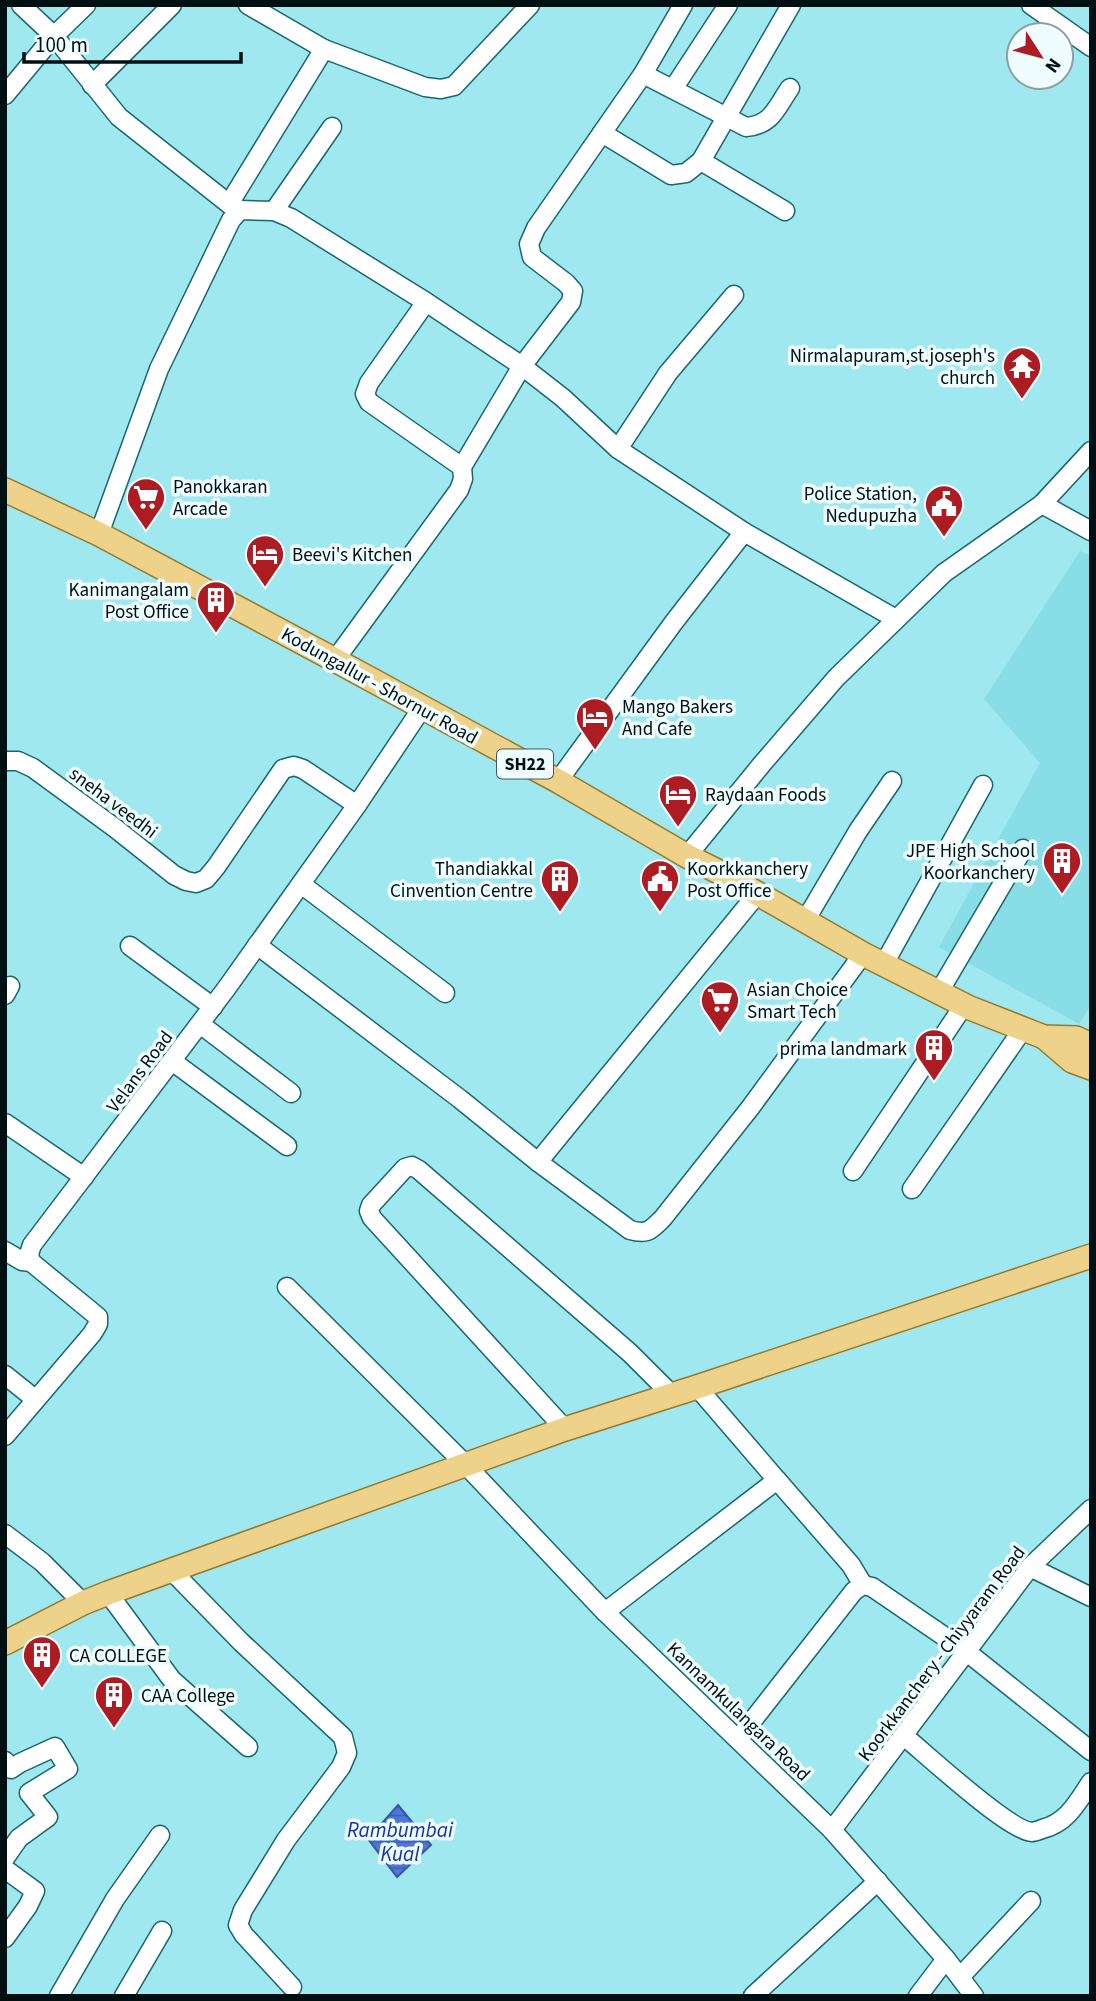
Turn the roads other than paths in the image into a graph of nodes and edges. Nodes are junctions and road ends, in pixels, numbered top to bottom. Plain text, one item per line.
1 (21, 5) edge
2 (86, 5) edge
3 (172, 5) edge
4 (248, 5) edge
5 (530, 5) edge
6 (728, 5) edge
7 (791, 5) edge
8 (1031, 5) edge
9 (681, 6) edge
10 (54, 36) junction
11 (1091, 47) edge
12 (324, 49) junction
13 (643, 74) junction
14 (92, 85) junction
15 (790, 88) dead end
16 (673, 89) junction
17 (5, 95) edge
18 (727, 118) junction
19 (332, 127) dead end
20 (602, 133) junction
21 (701, 161) junction
22 (234, 207) junction
23 (274, 211) junction
24 (785, 211) dead end
25 (734, 295) dead end
26 (426, 302) junction
27 (522, 366) junction
28 (618, 449) junction
29 (1091, 452) edge
30 (462, 467) junction
31 (5, 491) edge
32 (1042, 505) junction
33 (744, 531) junction
34 (1091, 531) edge
35 (99, 534) junction
36 (896, 619) junction
37 (335, 660) junction
38 (422, 708) junction
39 (5, 761) edge
40 (558, 781) junction
41 (892, 781) dead end
42 (983, 785) dead end
43 (357, 805) junction
44 (1023, 849) dead end
45 (687, 856) junction
46 (300, 884) junction
47 (758, 893) junction
48 (805, 921) junction
49 (257, 945) junction
50 (130, 946) dead end
51 (863, 954) junction
52 (884, 964) junction
53 (939, 992) junction
54 (445, 993) dead end
55 (964, 1005) junction
56 (213, 1007) junction
57 (200, 1024) junction
58 (1023, 1029) junction
59 (1045, 1037) junction
60 (1091, 1045) edge
61 (172, 1061) junction
62 (1091, 1068) edge
63 (290, 1093) dead end
64 (5, 1123) edge
65 (287, 1146) dead end
66 (538, 1162) junction
67 (853, 1171) dead end
68 (84, 1177) junction
69 (912, 1189) dead end
70 (5, 1251) edge
71 (1091, 1256) edge
72 (31, 1262) junction
73 (287, 1287) dead end
74 (5, 1375) edge
75 (697, 1387) junction
76 (671, 1394) junction
77 (35, 1399) junction
78 (565, 1429) junction
79 (5, 1436) edge
80 (465, 1464) junction
81 (777, 1480) junction
82 (1091, 1509) edge
83 (5, 1534) edge
84 (1030, 1567) junction
85 (171, 1570) junction
86 (863, 1585) junction
87 (108, 1593) junction
88 (1091, 1597) edge
89 (83, 1603) junction
90 (606, 1612) junction
91 (5, 1643) edge
92 (967, 1652) junction
93 (904, 1735) junction
94 (738, 1739) junction
95 (248, 1747) dead end
96 (1091, 1751) edge
97 (11, 1768) edge
98 (1091, 1782) edge
99 (29, 1793) junction
100 (832, 1830) junction
101 (160, 1835) dead end
102 (5, 1858) edge
103 (5, 1869) edge
104 (878, 1881) junction
105 (1031, 1901) dead end
106 (162, 1931) dead end
107 (5, 1938) edge
108 (946, 1959) junction
109 (960, 1977) junction
110 (292, 1987) dead end
111 (59, 1996) edge
112 (124, 1996) edge
113 (753, 1996) edge
114 (918, 1996) edge
115 (974, 1996) edge

1 - 10 street
2 - 10 street
3 - 14 street
4 - 12 street
5 - 12 street
6 - 16 street
7 - 18 street
8 - 11 street
9 - 13 street
10 - 14 street
10 - 17 street
12 - 22 street
13 - 16 street
13 - 20 street
14 - 22 street
15 - 18 street
16 - 18 street
18 - 21 street
19 - 23 street
20 - 21 street
20 - 27 street
21 - 24 street
22 - 23 street
22 - 35 street
23 - 26 street
25 - 28 street
26 - 27 street
26 - 30 street
27 - 28 street
27 - 30 street
28 - 33 street
29 - 32 street
30 - 37 street
31 - 35 main road, Kodungallur - Shornur Road / SH22
32 - 34 street
32 - 36 street
33 - 36 street
33 - 40 street
35 - 37 main road, Kodungallur - Shornur Road / SH22
36 - 45 street
37 - 38 main road, Kodungallur - Shornur Road / SH22
38 - 40 main road, Kodungallur - Shornur Road / SH22
38 - 43 street, Velans Road
39 - 43 street, sneha veedhi
40 - 45 main road, Kodungallur - Shornur Road / SH22
41 - 48 street
42 - 52 street
43 - 46 street, Velans Road
44 - 53 street
45 - 47 main road, Kodungallur - Shornur Road / SH22
46 - 49 street, Velans Road
46 - 54 street
47 - 48 main road, Kodungallur - Shornur Road / SH22
47 - 66 street
48 - 51 main road, Kodungallur - Shornur Road / SH22
49 - 56 street, Velans Road
49 - 66 street
50 - 56 street
51 - 52 main road, Kodungallur - Shornur Road / SH22
51 - 66 street
52 - 53 main road, Kodungallur - Shornur Road / SH22
53 - 55 main road, Kodungallur - Shornur Road / SH22
55 - 58 main road, Kodungallur - Shornur Road / SH22
55 - 67 street
56 - 57 street, Velans Road
57 - 61 street, Velans Road
57 - 63 street
58 - 59 main road, Kodungallur - Shornur Road / SH22
58 - 69 street
59 - 60 main road, Kodungallur - Shornur Road / SH22
59 - 62 main road
61 - 65 street
61 - 68 street, Velans Road
64 - 68 street
68 - 72 street, Velans Road
70 - 72 street
71 - 75 main road
72 - 77 street
73 - 80 street, Kannamkulangara Road
74 - 77 street
75 - 76 main road
75 - 81 street
76 - 78 main road
76 - 78 street
77 - 79 street
78 - 80 main road
80 - 85 main road
80 - 90 street, Kannamkulangara Road
81 - 86 street
81 - 90 street
82 - 84 street, Koorkkanchery - Chiyyaram Road
83 - 89 street
84 - 88 street
84 - 92 street, Koorkkanchery - Chiyyaram Road
85 - 87 main road
85 - 110 street
86 - 92 street
86 - 94 street
87 - 89 main road
87 - 95 street
89 - 91 main road
90 - 94 street, Kannamkulangara Road
92 - 93 street, Koorkkanchery - Chiyyaram Road
92 - 96 street
93 - 98 street
93 - 100 street, Koorkkanchery - Chiyyaram Road
94 - 100 street, Kannamkulangara Road
97 - 99 street
97 - 99 street
99 - 102 street
100 - 104 street, Kannamkulangara Road
101 - 111 street
103 - 107 street
104 - 108 street, Kannamkulangara Road
104 - 113 street
105 - 109 street
106 - 112 street
108 - 109 street, Kannamkulangara Road
108 - 114 street
109 - 115 street, Kannamkulangara Road

